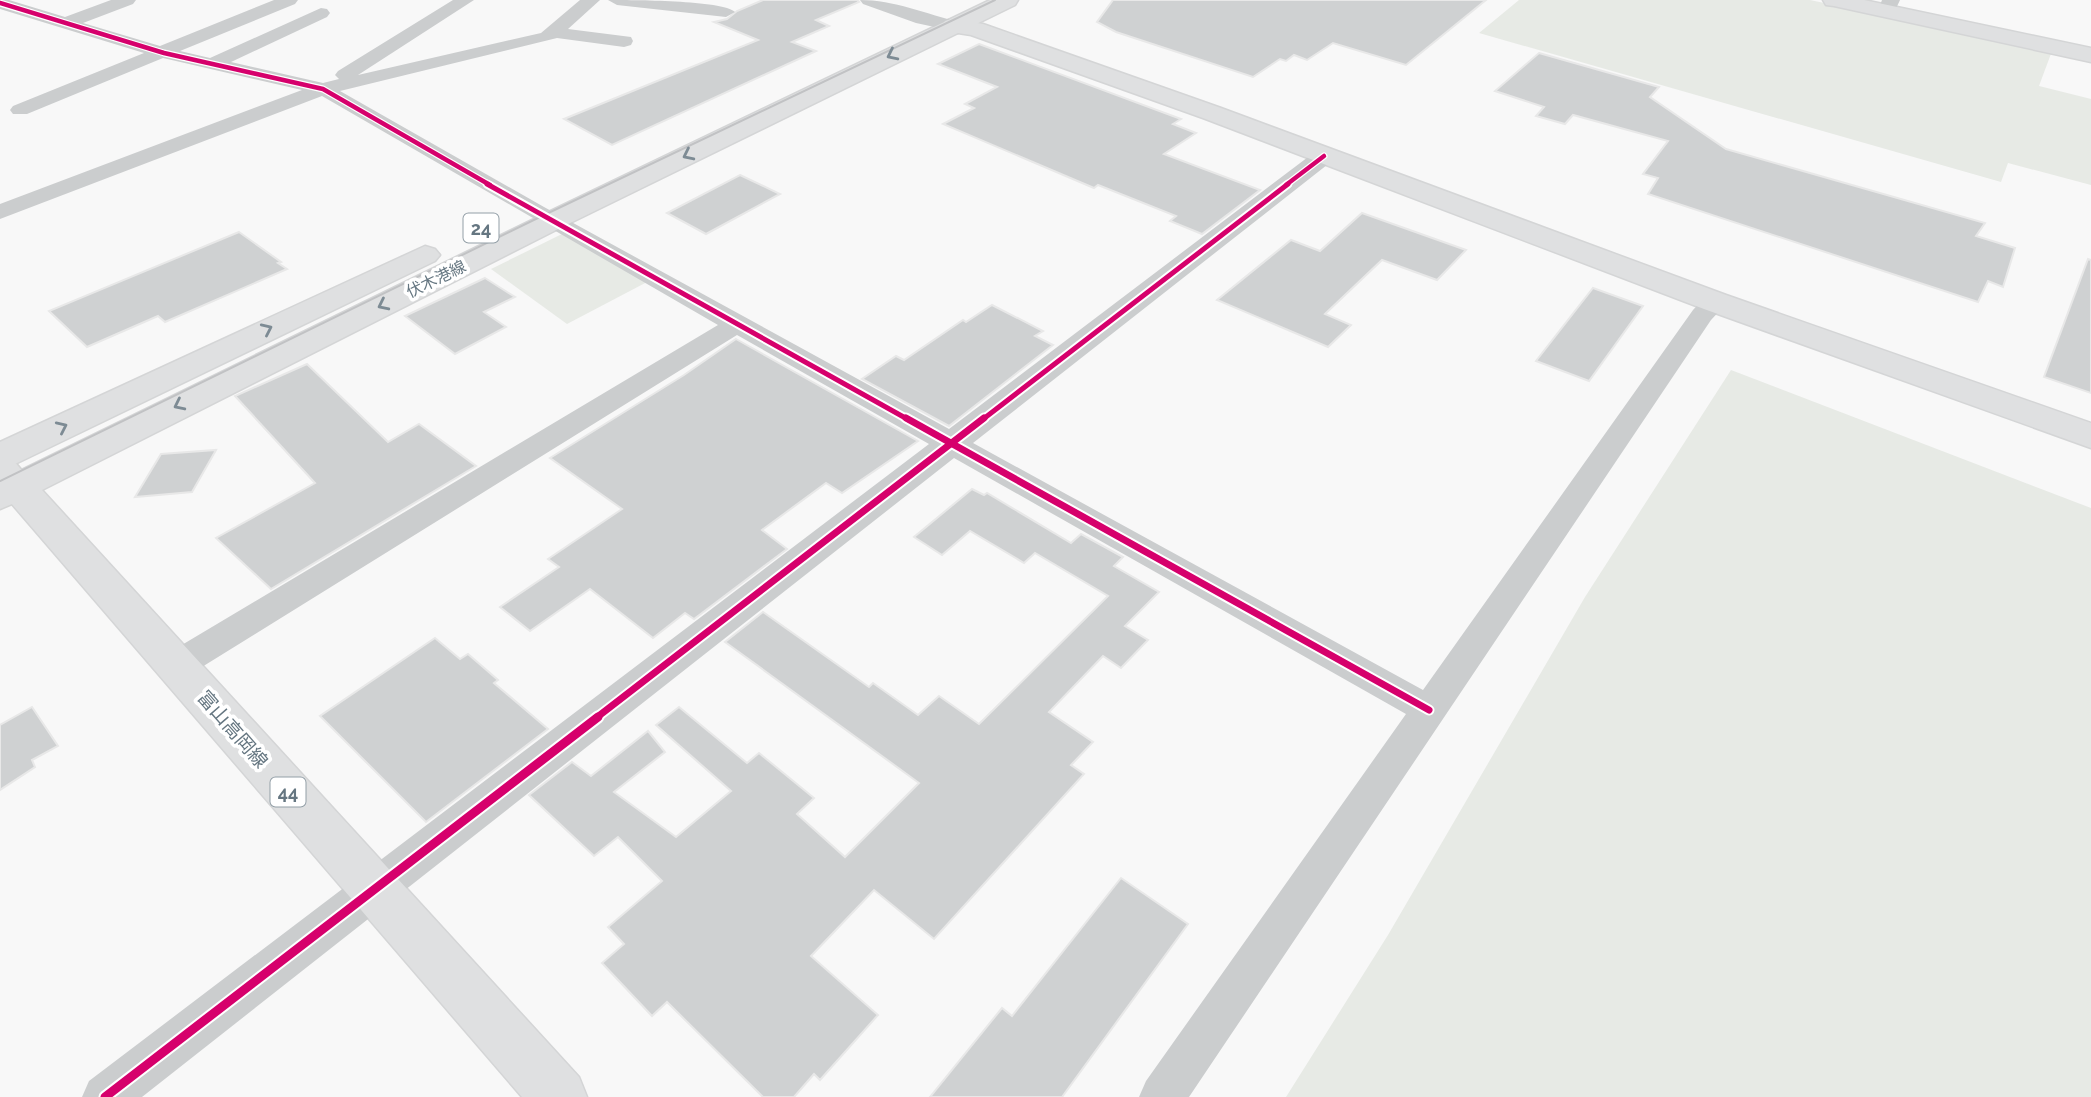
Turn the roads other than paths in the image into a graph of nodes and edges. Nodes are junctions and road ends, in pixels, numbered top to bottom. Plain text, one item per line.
1 (127, 0) edge
2 (289, 0) edge
3 (465, 0) edge
4 (591, 0) edge
5 (617, 0) edge
6 (869, 0) edge
7 (1007, 0) edge
8 (1834, 0) edge
9 (0, 3) edge
10 (1889, 6) edge
11 (726, 12) dead end
12 (321, 13) dead end
13 (957, 13) edge
14 (922, 19) junction
15 (66, 23) junction
16 (552, 32) junction
17 (624, 41) dead end
18 (164, 53) junction
19 (2091, 55) edge
20 (212, 64) junction
21 (323, 89) junction
22 (0, 103) edge
23 (20, 110) junction
24 (0, 118) edge
25 (1324, 156) junction
26 (0, 212) edge
27 (540, 213) junction
28 (1715, 302) junction
29 (737, 324) junction
30 (2091, 436) edge
31 (949, 443) junction
32 (4, 477) edge
33 (177, 665) junction
34 (1429, 710) junction
35 (375, 891) junction
36 (105, 1097) edge
37 (559, 1097) edge
38 (1162, 1097) edge

1 - 15 street
2 - 18 street
3 - 21 street
4 - 16 street
5 - 11 street
6 - 14 street
7 - 13 main road, 伏木港線 / 24
8 - 10 main road
9 - 15 street
10 - 19 main road
12 - 20 street
13 - 14 main road, 伏木港線 / 24
13 - 25 main road
13 -> 27 main road, 伏木港線 / 24
14 - 27 main road, 伏木港線 / 24
15 - 18 street
16 - 17 street
16 - 21 street
18 - 20 street
18 - 23 street
20 - 21 street
21 - 26 street
21 - 27 street
22 - 23 street
23 - 24 street
25 - 28 main road
25 - 31 street
27 - 29 street
27 - 32 main road, 伏木港線 / 24
28 - 30 main road
28 - 34 street
29 - 31 street
29 - 33 street
31 - 34 street
31 - 35 street
32 - 33 main road, 富山高岡線 / 44
33 - 35 main road, 富山高岡線 / 44
34 - 38 street
35 - 36 street
35 - 37 main road, 富山高岡線 / 44

